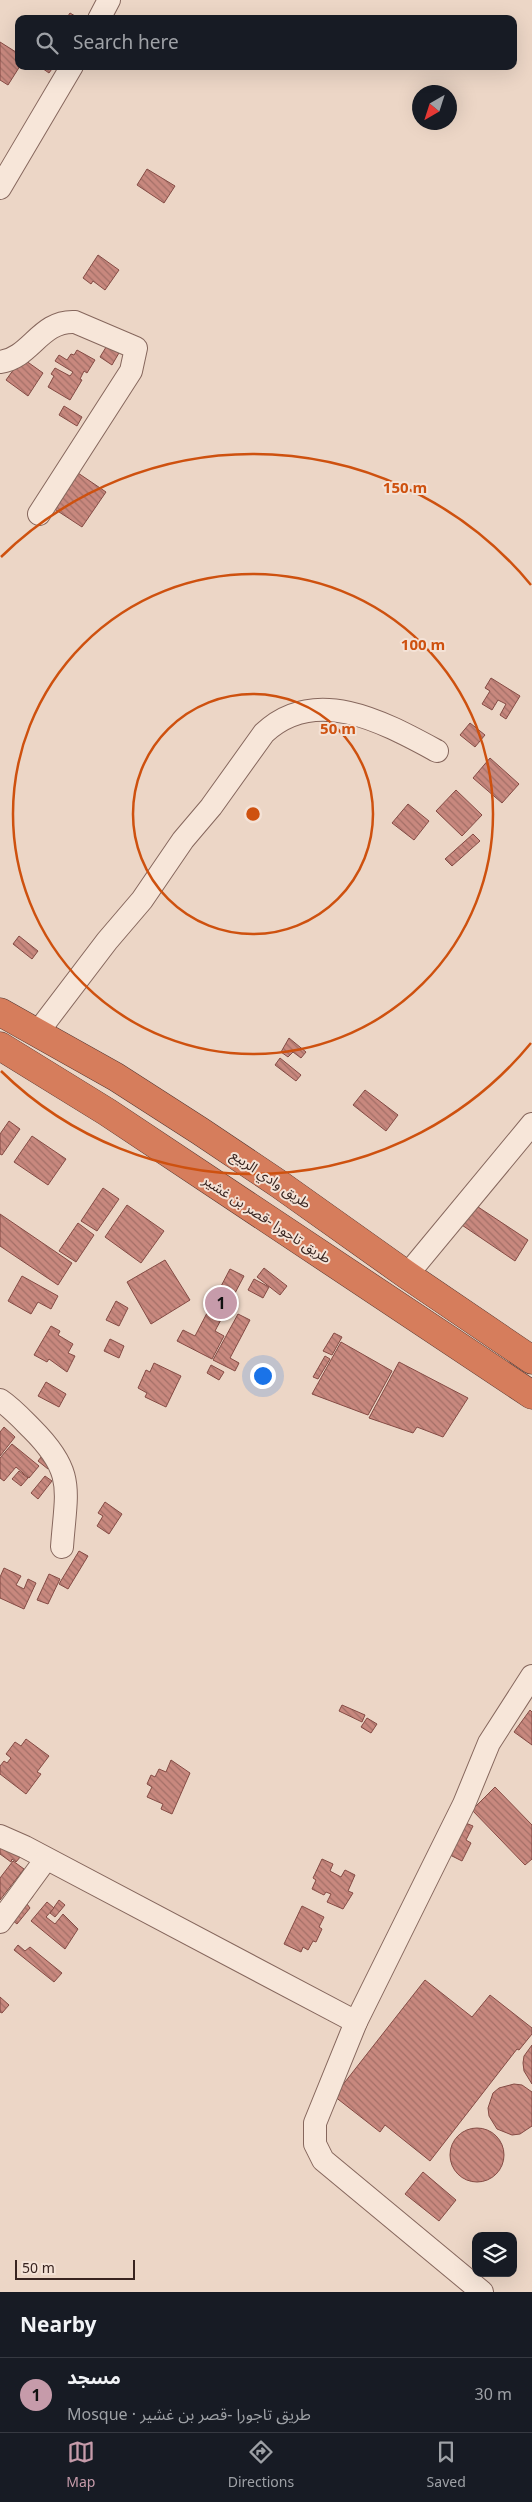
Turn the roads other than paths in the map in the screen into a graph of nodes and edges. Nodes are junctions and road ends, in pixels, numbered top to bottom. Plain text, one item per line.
1 (109, 0) edge
2 (100, 15) edge
3 (70, 70) edge
4 (0, 188) edge
5 (0, 362) edge
6 (39, 514) dead end
7 (437, 751) dead end
8 (0, 1012) edge
9 (37, 1033) junction
10 (0, 1046) edge
11 (532, 1124) edge
12 (407, 1276) junction
13 (532, 1360) edge
14 (532, 1396) edge
15 (0, 1400) edge
16 (62, 1547) dead end
17 (532, 1676) edge
18 (0, 1836) edge
19 (46, 1859) junction
20 (0, 1922) edge
21 (356, 2022) junction
22 (482, 2292) edge

1 - 2 street
3 - 4 street
5 - 6 street
7 - 9 street
8 - 9 highway, طريق وادي الربيع
9 - 12 highway, طريق وادي الربيع
10 - 14 highway, طريق تاجورا -قصر بن غشير
11 - 12 street
12 - 13 highway, طريق وادي الربيع
15 - 16 street
17 - 21 street
18 - 19 street
19 - 20 street
19 - 21 street
21 - 22 street

